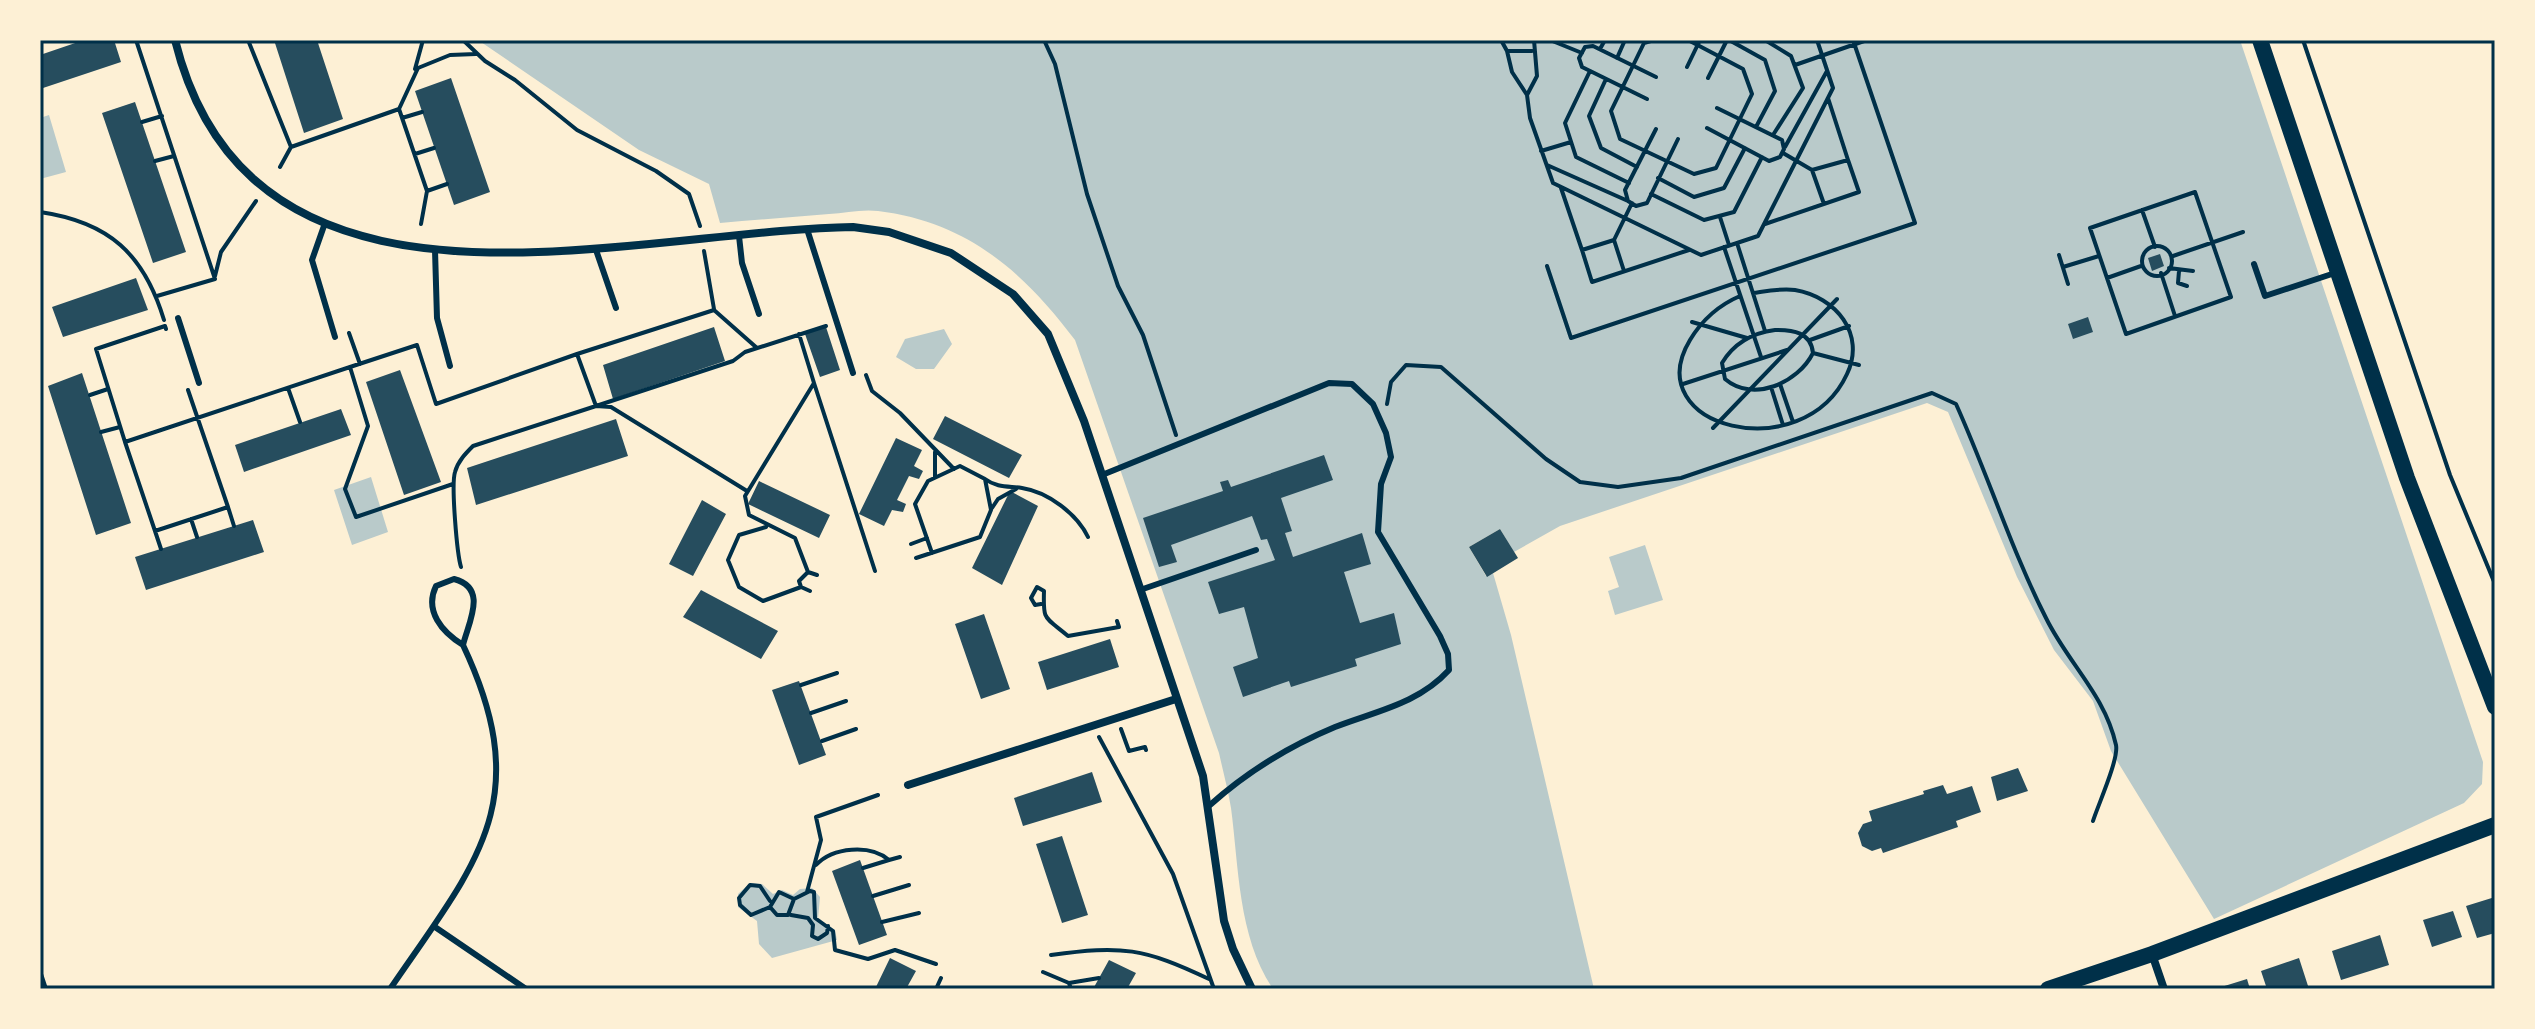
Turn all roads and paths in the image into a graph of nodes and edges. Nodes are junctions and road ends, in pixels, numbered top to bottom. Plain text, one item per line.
1 (136, 40) edge
2 (175, 40) edge
3 (248, 40) edge
4 (423, 40) edge
5 (463, 40) edge
6 (1044, 40) edge
7 (1501, 40) edge
8 (1534, 40) edge
9 (1550, 40) edge
10 (1605, 40) edge
11 (1625, 40) edge
12 (1654, 40) edge
13 (1688, 40) edge
14 (1728, 40) edge
15 (1765, 40) edge
16 (1817, 40) edge
17 (1867, 40) edge
18 (2260, 40) edge
19 (2303, 40) edge
20 (1699, 42) edge
21 (1854, 42) edge
22 (1600, 49) junction
23 (1507, 51) junction
24 (1532, 51) junction
25 (1582, 53) junction
26 (477, 54) junction
27 (1719, 56) junction
28 (1823, 56) junction
29 (1617, 58) junction
30 (1795, 65) junction
31 (1633, 66) junction
32 (1687, 67) dead end
33 (1827, 70) junction
34 (1590, 71) junction
35 (415, 72) junction
36 (1656, 77) dead end
37 (1708, 78) dead end
38 (1606, 79) junction
39 (1623, 87) junction
40 (1527, 95) junction
41 (1828, 98) junction
42 (1647, 99) dead end
43 (1717, 108) dead end
44 (399, 109) junction
45 (422, 112) dead end
46 (162, 116) junction
47 (402, 118) junction
48 (1740, 119) junction
49 (142, 122) dead end
50 (1756, 127) junction
51 (1707, 128) dead end
52 (1656, 129) dead end
53 (1773, 135) junction
54 (1678, 139) dead end
55 (1729, 140) junction
56 (1571, 142) junction
57 (291, 147) junction
58 (434, 148) dead end
59 (1745, 148) junction
60 (1541, 151) junction
61 (1645, 151) junction
62 (1783, 151) junction
63 (415, 154) junction
64 (174, 156) junction
65 (1762, 157) junction
66 (1848, 160) junction
67 (155, 161) dead end
68 (1667, 161) junction
69 (1796, 161) junction
70 (1547, 165) junction
71 (280, 167) dead end
72 (1637, 167) junction
73 (1812, 170) junction
74 (1658, 178) junction
75 (1629, 183) junction
76 (447, 184) dead end
77 (1561, 187) junction
78 (427, 191) junction
79 (1651, 194) junction
80 (256, 201) dead end
81 (1630, 202) junction
82 (1824, 204) junction
83 (2142, 210) junction
84 (40, 212) edge
85 (1720, 216) junction
86 (1625, 218) junction
87 (325, 223) junction
88 (421, 224) dead end
89 (1763, 225) junction
90 (807, 229) junction
91 (2243, 232) dead end
92 (739, 236) junction
93 (702, 240) junction
94 (1614, 240) junction
95 (1737, 243) junction
96 (2212, 243) junction
97 (1726, 246) junction
98 (2155, 247) junction
99 (435, 250) junction
100 (596, 250) junction
101 (1582, 250) junction
102 (1690, 250) junction
103 (2059, 255) dead end
104 (2099, 256) junction
105 (2173, 256) junction
106 (2254, 264) dead end
107 (1547, 266) dead end
108 (2141, 266) junction
109 (2063, 267) junction
110 (2169, 268) junction
111 (1624, 271) junction
112 (2179, 271) junction
113 (2193, 271) dead end
114 (2338, 272) junction
115 (2161, 273) junction
116 (2107, 278) junction
117 (215, 279) junction
118 (1749, 280) junction
119 (1736, 284) junction
120 (2068, 284) dead end
121 (2187, 286) dead end
122 (1753, 293) junction
123 (157, 296) junction
124 (1740, 296) junction
125 (1837, 299) dead end
126 (1830, 305) junction
127 (616, 308) dead end
128 (714, 310) junction
129 (759, 314) dead end
130 (2176, 317) junction
131 (178, 318) dead end
132 (837, 322) junction
133 (1692, 322) dead end
134 (1701, 325) junction
135 (165, 326) junction
136 (1849, 326) junction
137 (1765, 331) junction
138 (799, 334) junction
139 (1753, 335) junction
140 (1803, 335) junction
141 (335, 337) dead end
142 (1747, 338) junction
143 (170, 339) dead end
144 (1809, 340) junction
145 (757, 348) junction
146 (1789, 349) junction
147 (1813, 353) junction
148 (577, 354) junction
149 (1761, 357) junction
150 (1852, 363) junction
151 (1859, 365) dead end
152 (450, 366) dead end
153 (350, 367) junction
154 (1721, 371) junction
155 (853, 373) joint
156 (184, 379) dead end
157 (199, 383) dead end
158 (814, 383) junction
159 (1683, 384) junction
160 (1780, 384) junction
161 (1771, 387) junction
162 (288, 388) junction
163 (108, 389) junction
164 (1750, 390) junction
165 (90, 395) dead end
166 (596, 406) junction
167 (198, 418) junction
168 (300, 422) dead end
169 (1793, 422) junction
170 (1718, 423) junction
171 (1783, 425) junction
172 (1383, 426) junction
173 (120, 427) junction
174 (1713, 428) dead end
175 (101, 432) dead end
176 (125, 442) junction
177 (1179, 444) junction
178 (935, 449) junction
179 (954, 469) junction
180 (1102, 475) junction
181 (935, 477) junction
182 (985, 479) junction
183 (453, 484) junction
184 (1020, 488) junction
185 (747, 491) junction
186 (228, 507) junction
187 (991, 510) junction
188 (191, 519) junction
189 (234, 526) dead end
190 (768, 526) junction
191 (155, 531) junction
192 (197, 537) dead end
193 (1088, 537) dead end
194 (927, 538) junction
195 (911, 544) dead end
196 (161, 549) dead end
197 (1256, 550) dead end
198 (932, 553) junction
199 (916, 558) dead end
200 (875, 571) dead end
201 (808, 572) junction
202 (817, 575) dead end
203 (463, 581) junction
204 (2495, 584) edge
205 (801, 587) junction
206 (1140, 590) junction
207 (810, 591) dead end
208 (1040, 605) junction
209 (1117, 621) dead end
210 (463, 645) junction
211 (837, 673) dead end
212 (801, 685) dead end
213 (1176, 699) junction
214 (846, 701) dead end
215 (2495, 707) edge
216 (811, 713) dead end
217 (1121, 726) dead end
218 (856, 729) dead end
219 (1097, 733) dead end
220 (822, 741) dead end
221 (1146, 750) dead end
222 (908, 785) dead end
223 (878, 795) dead end
224 (1210, 805) junction
225 (2093, 821) dead end
226 (2495, 825) edge
227 (900, 857) dead end
228 (889, 860) junction
229 (814, 867) junction
230 (863, 868) dead end
231 (909, 885) dead end
232 (807, 892) junction
233 (873, 896) dead end
234 (794, 899) junction
235 (770, 905) junction
236 (919, 913) dead end
237 (788, 915) junction
238 (882, 922) dead end
239 (828, 926) junction
240 (435, 927) junction
241 (2152, 954) junction
242 (1051, 955) dead end
243 (936, 964) dead end
244 (40, 971) edge
245 (1043, 972) dead end
246 (941, 978) dead end
247 (1099, 978) dead end
248 (1209, 979) junction
249 (1070, 986) edge
250 (46, 989) edge
251 (390, 989) edge
252 (526, 989) edge
253 (936, 989) edge
254 (1214, 989) edge
255 (1252, 989) edge
256 (2048, 989) edge
257 (2164, 989) edge

1 - 46 path
2 - 87 street
3 - 57 path
4 - 35 path
5 - 26 path
6 - 177 path
7 - 23 path
8 - 24 path
9 - 25 path
10 - 22 path
11 - 29 path
12 - 31 path
13 - 20 path
14 - 27 path
14 - 50 path
15 - 30 path
16 - 28 path
17 - 21 path
18 - 114 main road
19 - 204 path
20 - 27 path
20 - 32 path
21 - 28 path
21 - 118 path
22 - 25 path
22 - 29 path
23 - 24 path
23 - 40 path
24 - 40 path
25 - 34 path
26 - 35 path
26 - 93 path
27 - 37 path
27 - 48 path
28 - 30 path
28 - 33 path
29 - 31 path
30 - 53 path
31 - 36 path
31 - 39 path
33 - 41 path
33 - 62 path
34 - 38 path
34 - 56 path
35 - 44 path
38 - 39 path
38 - 72 path
39 - 42 path
39 - 61 path
40 - 60 path
41 - 66 path
41 - 69 path
43 - 48 path
44 - 47 path
44 - 57 path
45 - 47 path
46 - 49 path
46 - 64 path
47 - 63 path
48 - 50 path
48 - 55 path
50 - 53 path
51 - 55 path
52 - 61 path
53 - 62 path
54 - 68 path
55 - 59 path
55 - 68 path
56 - 60 path
56 - 75 path
57 - 71 path
58 - 63 path
59 - 65 path
59 - 74 path
60 - 70 path
61 - 68 path
61 - 72 path
62 - 65 path
62 - 69 path
63 - 78 path
64 - 67 path
64 - 117 path
65 - 85 path
66 - 73 path
66 - 82 path
68 - 74 path
69 - 73 path
69 - 89 path
70 - 77 path
70 - 81 path
72 - 75 path
73 - 82 path
74 - 79 path
75 - 81 path
76 - 78 path
77 - 86 path
77 - 101 path
78 - 88 path
79 - 81 path
79 - 85 path
80 - 117 path
81 - 86 path
82 - 89 path
83 - 96 path
83 - 98 path
83 - 104 path
84 - 123 path
85 - 97 path
86 - 94 path
86 - 102 path
87 - 99 street
87 - 141 lane
89 - 95 path
90 - 92 street
90 - 132 lane
90 - 180 street
91 - 96 path
92 - 93 street
92 - 129 lane
93 - 100 street
93 - 128 path
94 - 101 path
94 - 111 path
95 - 97 path
95 - 118 path
96 - 105 path
96 - 130 path
97 - 102 path
97 - 119 path
98 - 105 path
98 - 108 path
99 - 100 street
99 - 152 lane
100 - 127 lane
101 - 111 path
102 - 111 path
103 - 109 path
104 - 109 path
104 - 116 path
105 - 110 path
106 - 114 lane
107 - 119 path
108 - 115 path
108 - 116 path
109 - 120 path
110 - 112 path
110 - 115 path
112 - 113 path
112 - 121 path
114 - 215 main road
115 - 130 path
116 - 130 path
117 - 123 path
118 - 119 path
118 - 122 path
119 - 124 path
122 - 126 path
122 - 137 path
123 - 135 path
124 - 134 path
124 - 139 path
125 - 126 path
126 - 136 path
126 - 140 path
128 - 145 path
128 - 148 path
131 - 157 lane
132 - 138 path
132 - 155 lane
133 - 134 path
134 - 142 path
134 - 159 path
135 - 143 path
135 - 163 path
136 - 144 path
136 - 150 path
137 - 139 path
137 - 140 path
138 - 145 path
138 - 158 path
139 - 142 path
139 - 149 path
140 - 144 path
140 - 146 path
142 - 154 path
144 - 147 path
145 - 166 path
146 - 149 path
146 - 164 path
147 - 150 path
147 - 160 path
148 - 153 path
148 - 166 path
149 - 154 path
150 - 151 path
150 - 169 path
153 - 162 path
153 - 183 path
154 - 159 path
154 - 164 path
155 - 178 path
156 - 167 path
158 - 185 path
158 - 200 path
159 - 170 path
160 - 161 path
160 - 169 path
161 - 164 path
161 - 171 path
162 - 167 path
162 - 168 path
163 - 165 path
163 - 173 path
164 - 170 path
166 - 183 path
166 - 185 path
167 - 176 path
167 - 186 path
169 - 171 path
170 - 171 path
170 - 174 path
172 - 177 lane
172 - 224 lane
172 - 225 path
173 - 175 path
173 - 176 path
176 - 191 path
177 - 180 lane
178 - 179 path
178 - 181 path
179 - 181 path
179 - 182 path
180 - 206 street
181 - 194 path
182 - 184 path
182 - 187 path
183 - 203 path
184 - 187 path
184 - 193 path
185 - 190 path
186 - 188 path
186 - 189 path
187 - 198 path
188 - 191 path
188 - 192 path
190 - 201 path
190 - 205 path
191 - 196 path
194 - 195 path
194 - 198 path
197 - 206 lane
198 - 199 path
201 - 202 path
201 - 205 path
203 - 210 lane
203 - 210 lane
205 - 207 path
206 - 213 street
208 - 208 path
208 - 209 path
210 - 240 lane
211 - 212 path
213 - 222 street
213 - 224 street
214 - 216 path
217 - 221 path
218 - 220 path
219 - 248 path
223 - 229 path
224 - 255 street
226 - 241 main road
227 - 228 path
228 - 229 path
228 - 230 path
229 - 232 path
231 - 233 path
232 - 234 path
232 - 239 path
234 - 235 path
234 - 237 path
235 - 235 path
235 - 237 path
236 - 238 path
237 - 239 path
239 - 243 path
240 - 251 lane
240 - 252 lane
241 - 256 main road
241 - 257 street
242 - 248 path
244 - 250 path
245 - 249 path
246 - 253 path
247 - 249 path
248 - 254 path

